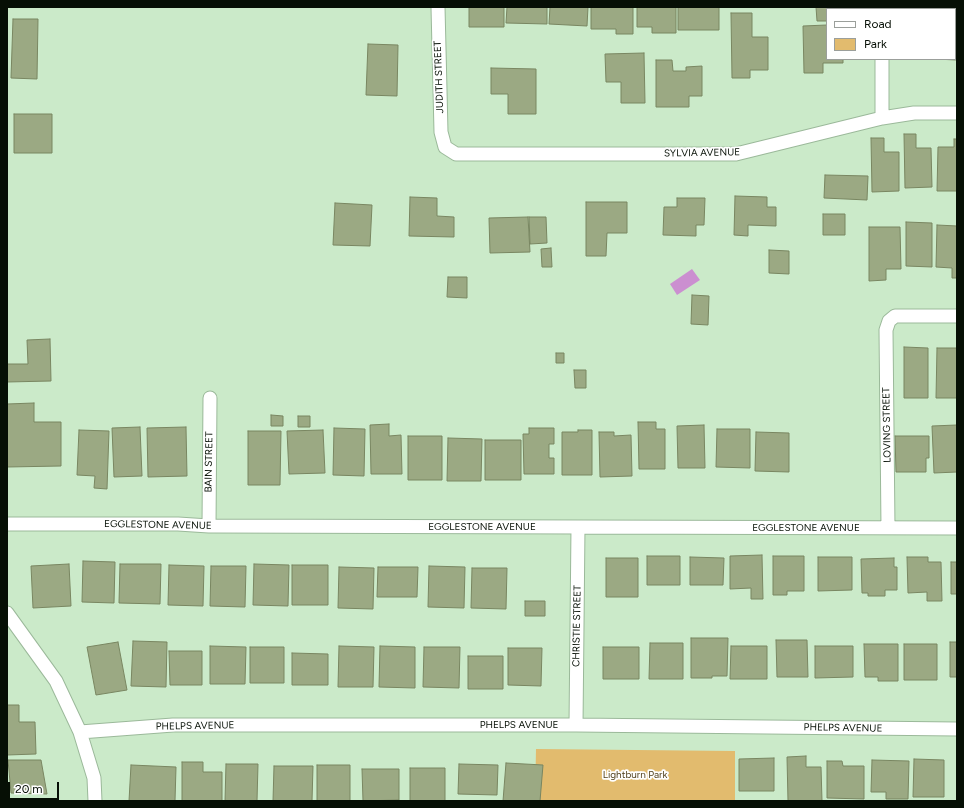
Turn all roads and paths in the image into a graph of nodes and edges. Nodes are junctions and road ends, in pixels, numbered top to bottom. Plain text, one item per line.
1 (438, 7) edge
2 (882, 60) edge
3 (957, 113) edge
4 (882, 118) junction
5 (445, 147) joint
6 (957, 316) edge
7 (210, 398) dead end
8 (7, 524) edge
9 (209, 526) junction
10 (578, 527) junction
11 (888, 528) junction
12 (957, 528) edge
13 (7, 613) edge
14 (576, 725) junction
15 (957, 729) edge
16 (80, 732) junction
17 (95, 801) edge

1 - 5 street, JUDITH STREET
2 - 4 street
3 - 4 street, SYLVIA AVENUE
4 - 5 street, SYLVIA AVENUE
6 - 11 street, LOVING STREET
7 - 9 street, BAIN STREET
8 - 9 street, EGGLESTONE AVENUE
9 - 10 street, EGGLESTONE AVENUE
10 - 11 street, EGGLESTONE AVENUE
10 - 14 street, CHRISTIE STREET
11 - 12 street, EGGLESTONE AVENUE
13 - 16 street
14 - 15 street, PHELPS AVENUE
14 - 16 street, PHELPS AVENUE
16 - 17 street

